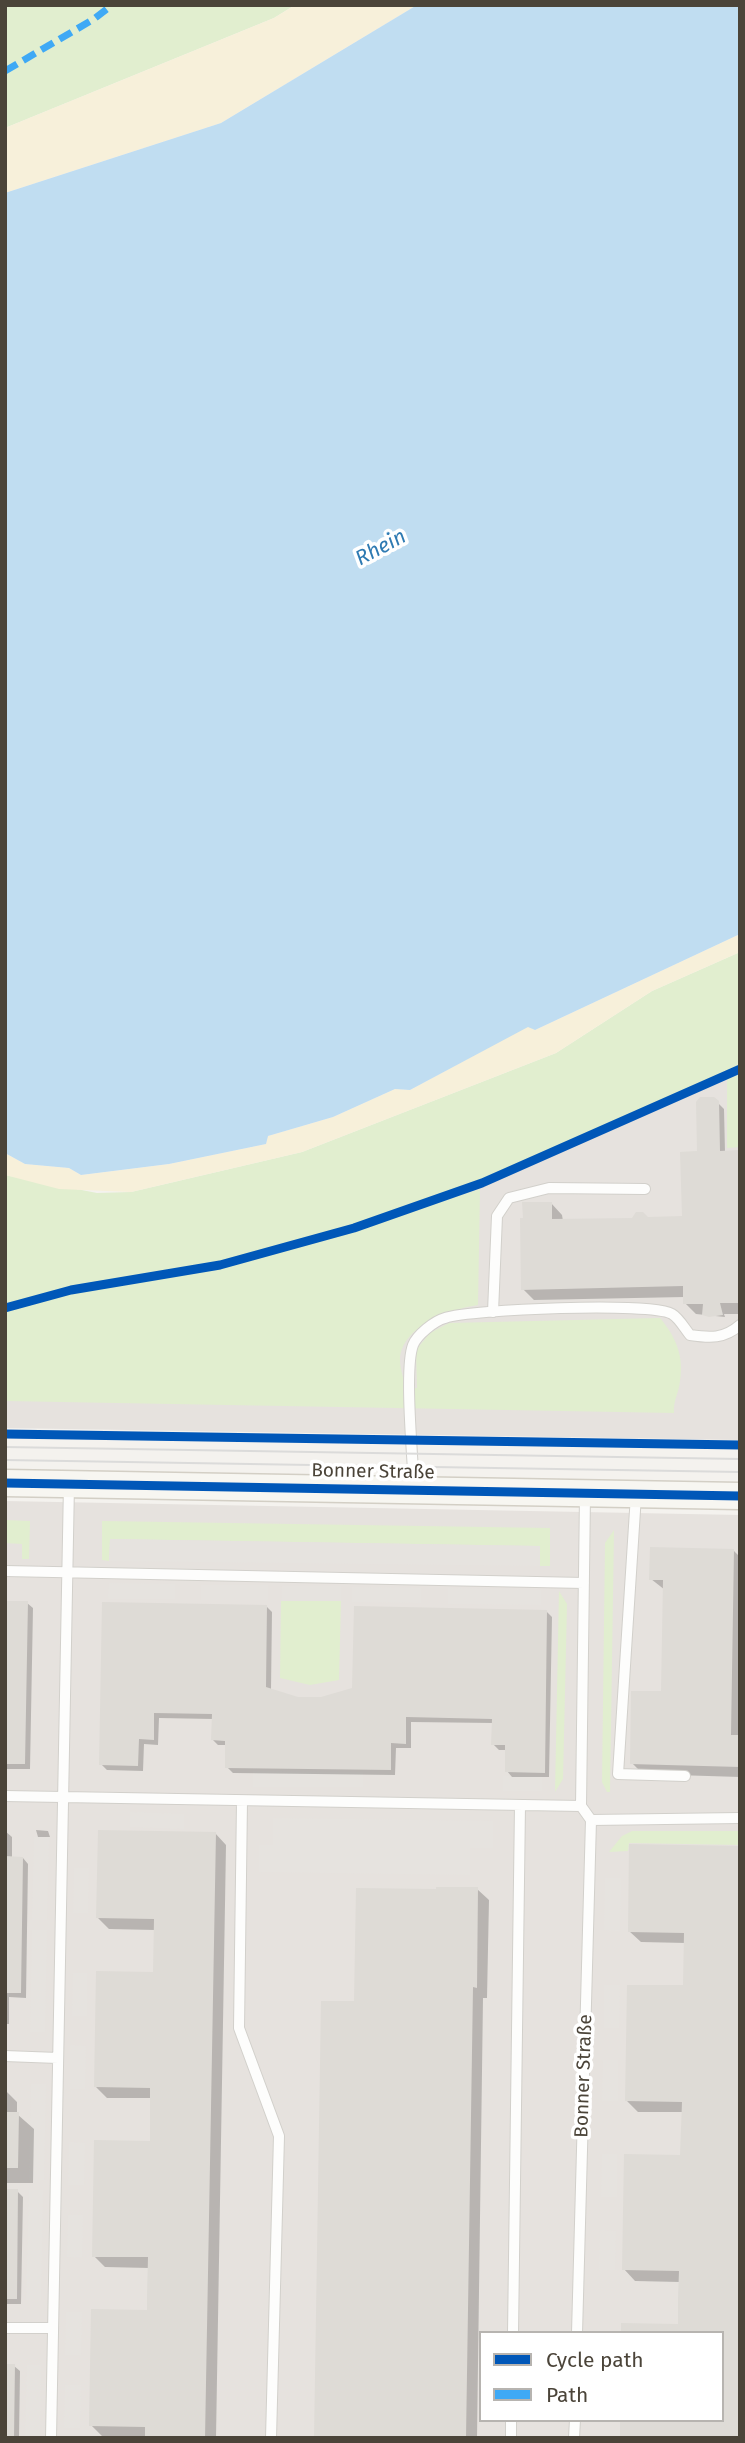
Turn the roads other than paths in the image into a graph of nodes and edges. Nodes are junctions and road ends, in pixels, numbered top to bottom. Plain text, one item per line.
1 (645, 1189) dead end
2 (493, 1312) junction
3 (740, 1325) edge
4 (5, 1483) edge
5 (69, 1484) junction
6 (415, 1489) junction
7 (636, 1494) junction
8 (585, 1495) junction
9 (740, 1496) edge
10 (5, 1571) edge
11 (67, 1572) junction
12 (584, 1583) junction
13 (685, 1776) dead end
14 (5, 1796) edge
15 (63, 1798) junction
16 (242, 1801) junction
17 (520, 1805) junction
18 (581, 1806) junction
19 (740, 1818) edge
20 (592, 1820) junction
21 (5, 2056) edge
22 (58, 2058) junction
23 (5, 2328) edge
24 (53, 2328) junction
25 (513, 2331) edge
26 (577, 2331) edge
27 (51, 2438) edge
28 (271, 2438) edge

1 - 2 lane
2 - 3 lane
2 - 6 lane
4 - 5 main road, Bonner Straße
5 - 6 main road, Bonner Straße
5 - 11 lane
6 - 8 main road, Bonner Straße
7 - 8 main road, Bonner Straße
7 - 9 main road, Bonner Straße
7 - 13 lane
8 - 12 lane
10 - 11 lane
11 - 12 lane
11 - 15 lane
12 - 18 lane
14 - 15 lane
15 - 16 lane
15 - 22 lane
16 - 17 lane
16 - 28 lane
17 - 18 lane
17 - 25 lane
18 - 20 lane
19 - 20 lane
20 - 26 lane, Bonner Straße
21 - 22 lane
22 - 24 lane
23 - 24 lane
24 - 27 lane

